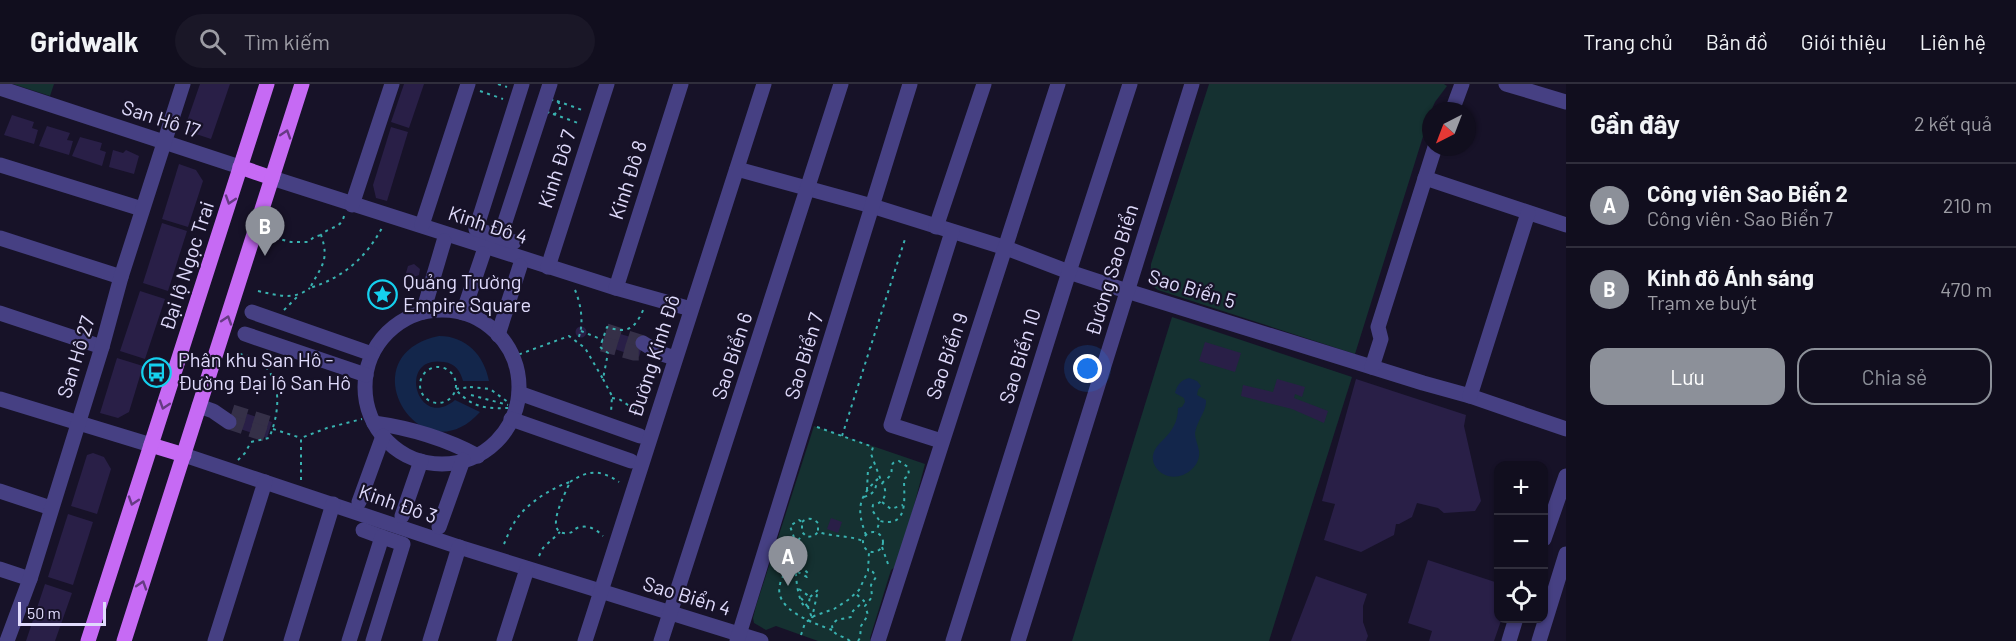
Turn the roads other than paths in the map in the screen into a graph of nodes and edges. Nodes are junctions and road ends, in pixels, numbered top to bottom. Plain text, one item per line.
1 (183, 84) edge
2 (267, 84) edge
3 (302, 84) edge
4 (392, 84) edge
5 (468, 84) edge
6 (550, 84) edge
7 (607, 84) edge
8 (681, 84) edge
9 (764, 84) edge
10 (841, 84) edge
11 (910, 84) edge
12 (984, 84) edge
13 (1058, 84) edge
14 (1130, 84) edge
15 (1192, 84) edge
16 (1462, 84) edge
17 (1506, 84) edge
18 (515, 86) edge
19 (0, 88) edge
20 (1455, 102) edge
21 (1566, 102) edge
22 (164, 141) junction
23 (1432, 156) edge
24 (0, 165) edge
25 (240, 167) junction
26 (737, 170) junction
27 (272, 178) junction
28 (1425, 178) junction
29 (808, 190) junction
30 (872, 206) junction
31 (349, 207) junction
32 (142, 209) junction
33 (1528, 213) junction
34 (422, 225) junction
35 (1566, 225) edge
36 (936, 227) junction
37 (952, 232) junction
38 (0, 238) edge
39 (444, 241) dead end
40 (1006, 248) junction
41 (483, 254) dead end
42 (520, 266) dead end
43 (548, 267) junction
44 (1069, 272) junction
45 (121, 277) junction
46 (616, 288) junction
47 (1127, 291) junction
48 (691, 309) junction
49 (252, 312) dead end
50 (423, 312) junction
51 (0, 313) edge
52 (463, 313) junction
53 (308, 332) junction
54 (245, 334) dead end
55 (498, 335) junction
56 (102, 347) junction
57 (642, 348) tunnel mouth
58 (301, 353) junction
59 (372, 354) junction
60 (675, 358) junction
61 (1372, 367) junction
62 (366, 375) junction
63 (1470, 396) junction
64 (0, 399) edge
65 (515, 406) junction
66 (206, 409) junction
67 (231, 417) tunnel mouth
68 (373, 420) junction
69 (77, 424) junction
70 (1566, 429) edge
71 (383, 436) junction
72 (640, 436) dead end
73 (941, 441) junction
74 (151, 445) junction
75 (183, 455) junction
76 (478, 456) junction
77 (421, 460) junction
78 (463, 460) junction
79 (631, 461) dead end
80 (1566, 476) edge
81 (265, 482) junction
82 (0, 491) edge
83 (359, 502) dead end
84 (333, 504) junction
85 (51, 508) junction
86 (402, 516) dead end
87 (439, 528) dead end
88 (1548, 528) edge
89 (363, 530) dead end
90 (382, 537) junction
91 (459, 547) junction
92 (1566, 554) edge
93 (374, 561) junction
94 (396, 568) junction
95 (0, 569) edge
96 (527, 569) junction
97 (30, 579) junction
98 (365, 589) junction
99 (600, 591) junction
100 (1560, 591) edge
101 (387, 596) junction
102 (360, 606) junction
103 (670, 612) junction
104 (382, 613) junction
105 (355, 622) junction
106 (1514, 623) edge
107 (375, 635) edge
108 (738, 638) edge
109 (7, 641) edge
110 (88, 641) edge
111 (124, 641) edge
112 (215, 641) edge
113 (291, 641) edge
114 (349, 641) edge
115 (430, 641) edge
116 (504, 641) edge
117 (585, 641) edge
118 (661, 641) edge
119 (761, 641) edge
120 (878, 641) edge
121 (953, 641) edge
122 (1018, 641) edge
123 (1509, 641) edge
124 (1539, 641) edge

1 - 22 street, San Hô 27
2 - 25 main road, Đại lộ Ngọc Trai
27 -> 3 main road
4 - 31 street
5 - 34 street
6 - 18 street
7 - 43 street, Kinh Đô 7
8 - 46 street, Kinh Đô 8
9 - 26 street, Đường Kinh Đô
10 - 29 street, Sao Biển 6
11 - 30 street, Sao Biển 7
12 - 36 street
13 - 40 street, Sao Biển 9
14 - 44 street, Sao Biển 10
15 - 47 street, Đường Sao Biển
16 - 20 street
17 - 21 street
19 - 22 street, San Hô 17
22 - 25 street, San Hô 17
22 - 32 street, San Hô 27
23 - 28 street
24 - 32 street
25 - 27 main road
25 -> 74 main road, Đại lộ Ngọc Trai
26 - 29 street, Sao Biển 5
26 - 48 street, Đường Kinh Đô
27 - 31 street, Kinh Đô 4
66 -> 27 main road
28 - 33 street
28 - 61 street
29 - 30 street, Sao Biển 5
29 - 103 street, Sao Biển 6
30 - 36 street, Sao Biển 5
30 - 108 street, Sao Biển 7
31 - 34 street, Kinh Đô 4
32 - 45 street, San Hô 27
33 - 35 street
33 - 63 street
34 - 43 street, Kinh Đô 4
36 - 37 street, Sao Biển 5
37 - 40 street, Sao Biển 5
37 - 73 street
38 - 45 street
39 - 50 street
40 - 44 street, Sao Biển 5
40 - 73 street, Sao Biển 9
41 - 52 street
42 - 55 street
43 - 46 street, Kinh Đô 4
44 - 47 street, Sao Biển 5
44 - 121 street, Sao Biển 10
45 - 56 street, San Hô 27
46 - 48 street, Kinh Đô 4
47 - 61 street, Sao Biển 5
47 - 122 street, Đường Sao Biển
48 - 60 street, Đường Kinh Đô
49 - 53 street
50 - 52 street
50 - 59 street
51 - 56 street
52 - 55 street
53 - 58 street
53 - 59 street
54 - 58 street
55 - 65 street
56 - 69 street, San Hô 27
57 - 60 street
58 - 62 street
59 - 62 street
60 - 99 street, Đường Kinh Đô
61 - 63 street, Sao Biển 5
62 - 68 street
63 - 70 street, Sao Biển 5
64 - 69 street
65 - 72 street
65 - 76 street
65 - 79 street
66 - 67 street
66 - 75 main road
68 - 71 street
68 - 76 street
69 - 74 street
69 - 85 street, San Hô 27
71 - 77 street
71 - 83 street
73 - 120 street, Sao Biển 9
74 - 75 main road
74 -> 110 main road, Đại lộ Ngọc Trai
75 - 81 street, Kinh Đô 3
111 -> 75 main road
76 - 78 street
77 - 78 street
77 - 86 street
78 - 87 street
80 - 88 street
81 - 84 street, Kinh Đô 3
81 - 112 street
82 - 85 street
84 - 91 street, Kinh Đô 3
84 - 113 street
85 - 97 street, San Hô 27
89 - 90 street
90 - 93 street
90 - 94 street
91 - 96 street, Kinh Đô 3
91 - 115 street
92 - 100 street
93 - 94 street
93 - 98 street
94 - 101 street
95 - 97 street
96 - 99 street, Kinh Đô 3
96 - 116 street
97 - 109 street, San Hô 27
98 - 101 street
98 - 102 street
99 - 103 street, Sao Biển 4
99 - 117 street, Đường Kinh Đô
100 - 124 street
101 - 104 street
102 - 104 street
102 - 105 street
103 - 108 street, Sao Biển 4
103 - 118 street, Sao Biển 6
104 - 107 street
105 - 107 street
105 - 114 street
106 - 123 street
108 - 119 street, Sao Biển 4

